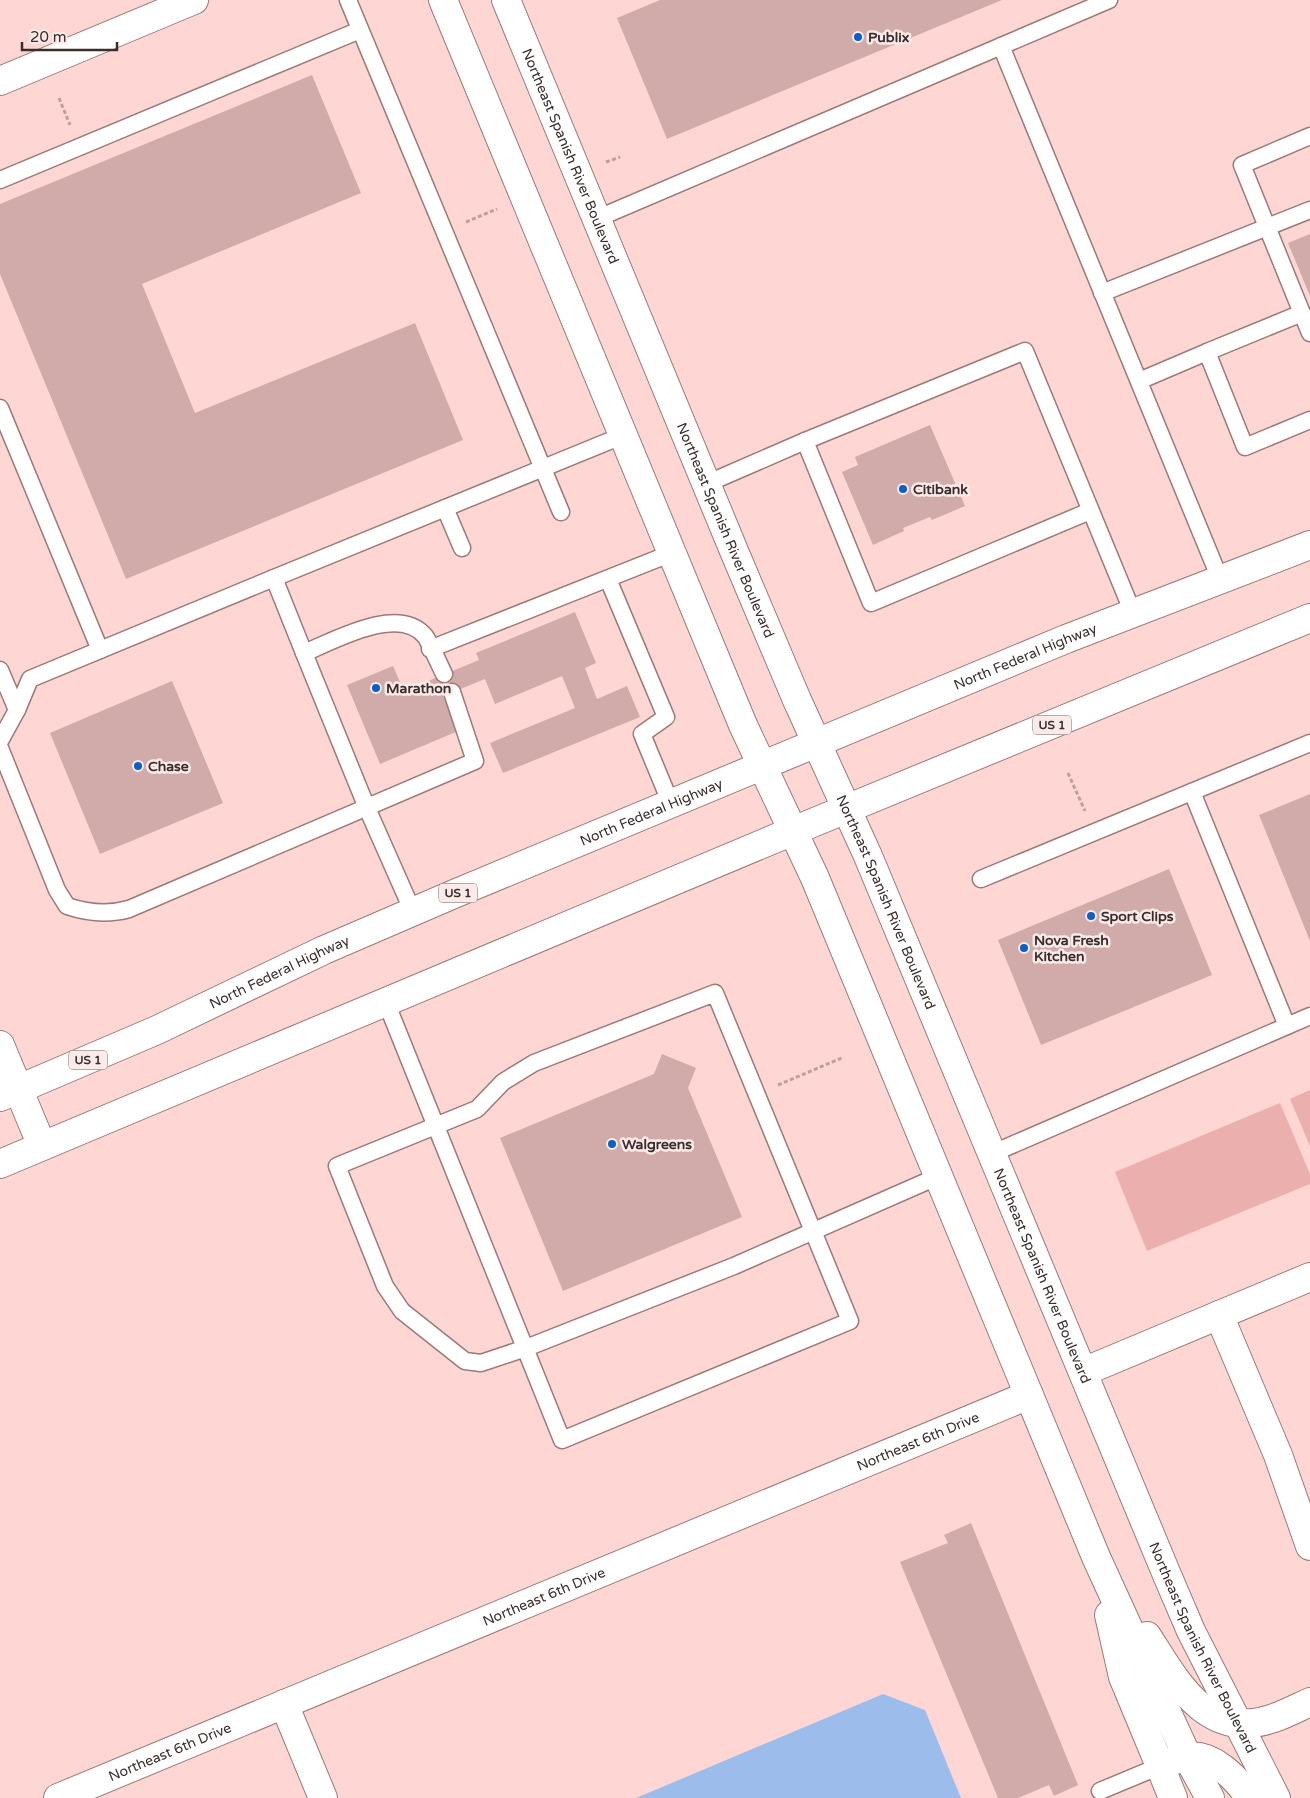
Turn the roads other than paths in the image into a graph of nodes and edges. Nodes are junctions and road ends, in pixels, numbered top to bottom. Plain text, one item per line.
1 (194, 0) edge
2 (348, 0) edge
3 (443, 0) edge
4 (506, 0) edge
5 (1109, 0) edge
6 (360, 30) junction
7 (1001, 46) junction
8 (0, 81) edge
9 (1310, 136) edge
10 (0, 180) edge
11 (1310, 210) edge
12 (596, 219) junction
13 (1267, 227) junction
14 (1102, 293) junction
15 (1302, 313) junction
16 (1310, 333) edge
17 (1207, 352) junction
18 (1139, 381) junction
19 (0, 408) edge
20 (1310, 420) edge
21 (624, 435) junction
22 (804, 441) junction
23 (544, 468) junction
24 (706, 484) junction
25 (445, 508) junction
26 (1090, 511) junction
27 (561, 512) dead end
28 (1310, 545) edge
29 (462, 548) dead end
30 (672, 553) junction
31 (274, 578) junction
32 (608, 579) junction
33 (1220, 579) junction
34 (1133, 613) junction
35 (1310, 618) edge
36 (430, 649) junction
37 (100, 650) junction
38 (304, 652) junction
39 (0, 670) edge
40 (444, 674) dead end
41 (452, 692) dead end
42 (17, 710) junction
43 (0, 741) edge
44 (816, 742) junction
45 (1310, 743) edge
46 (0, 748) edge
47 (762, 766) junction
48 (1192, 792) junction
49 (671, 804) junction
50 (367, 808) junction
51 (847, 810) junction
52 (793, 831) junction
53 (981, 879) dead end
54 (413, 912) junction
55 (386, 1002) junction
56 (1310, 1016) edge
57 (1287, 1026) junction
58 (0, 1045) edge
59 (9, 1093) edge
60 (436, 1126) junction
61 (42, 1146) junction
62 (991, 1154) junction
63 (0, 1164) edge
64 (939, 1176) junction
65 (814, 1231) junction
66 (1310, 1277) edge
67 (1219, 1314) junction
68 (526, 1348) junction
69 (1083, 1372) junction
70 (1029, 1394) junction
71 (1310, 1546) edge
72 (1096, 1557) junction
73 (1310, 1702) edge
74 (284, 1704) junction
75 (1237, 1723) junction
76 (1187, 1756) junction
77 (1160, 1766) junction
78 (1100, 1791) dead end
79 (58, 1798) edge
80 (323, 1798) edge
81 (1173, 1798) edge
82 (1210, 1798) edge
83 (1250, 1798) edge
84 (1276, 1798) edge

1 - 8 main road
2 - 6 lane
3 - 21 main road
4 - 12 main road, Northeast Spanish River Boulevard
5 - 7 lane
6 - 10 lane
6 - 23 lane
7 - 12 lane
7 - 14 lane
9 - 13 lane
11 - 13 lane
12 - 24 main road, Northeast Spanish River Boulevard
13 - 14 lane
13 - 15 lane
14 - 18 lane
15 - 16 lane
15 - 17 lane
17 - 18 lane
17 - 20 lane
18 - 33 lane
19 - 37 lane
21 - 23 lane
21 - 30 main road
22 - 24 lane
22 - 26 lane
22 - 26 lane
23 - 25 lane
23 - 27 lane
24 - 44 main road, Northeast Spanish River Boulevard
25 - 29 lane
25 - 31 lane
26 - 34 lane
28 - 33 main road, North Federal Highway / US 1
30 - 32 lane
30 - 47 main road
31 - 37 lane
31 - 38 lane
32 - 36 lane
32 - 49 lane
33 - 34 main road, North Federal Highway / US 1
34 - 44 main road, North Federal Highway / US 1
35 - 51 main road, US 1
36 - 38 lane
36 - 40 lane
37 - 42 lane
38 - 50 lane
39 - 42 lane
41 - 50 lane
42 - 43 lane
44 - 47 main road, North Federal Highway / US 1
44 - 51 main road, Northeast Spanish River Boulevard
45 - 48 lane
46 - 50 lane
47 - 49 main road, North Federal Highway / US 1
47 - 52 main road
48 - 53 lane
48 - 57 lane
49 - 54 main road, North Federal Highway / US 1
50 - 54 lane
51 - 52 main road, US 1
51 - 62 main road, Northeast Spanish River Boulevard
52 - 55 main road, US 1
52 - 64 main road
54 - 59 main road, North Federal Highway / US 1
55 - 60 lane
55 - 61 main road, US 1
56 - 57 lane
57 - 62 lane
58 - 59 main road
59 - 61 main road
60 - 65 lane
60 - 68 lane
60 - 68 lane
61 - 63 main road, US 1
62 - 69 main road, Northeast Spanish River Boulevard
64 - 65 lane
64 - 70 main road
65 - 68 lane
65 - 68 lane
66 - 67 main road
67 - 69 main road
67 - 71 main road
69 - 75 main road, Northeast Spanish River Boulevard
70 - 72 main road
70 - 74 main road, Northeast 6th Drive
72 - 75 main road
72 - 76 main road
72 - 77 main road
73 - 75 main road
74 - 79 main road, Northeast 6th Drive
74 - 80 main road
75 - 84 main road, Northeast Spanish River Boulevard
76 - 77 main road
76 - 82 main road
76 - 83 main road
77 - 78 lane
77 - 81 main road

